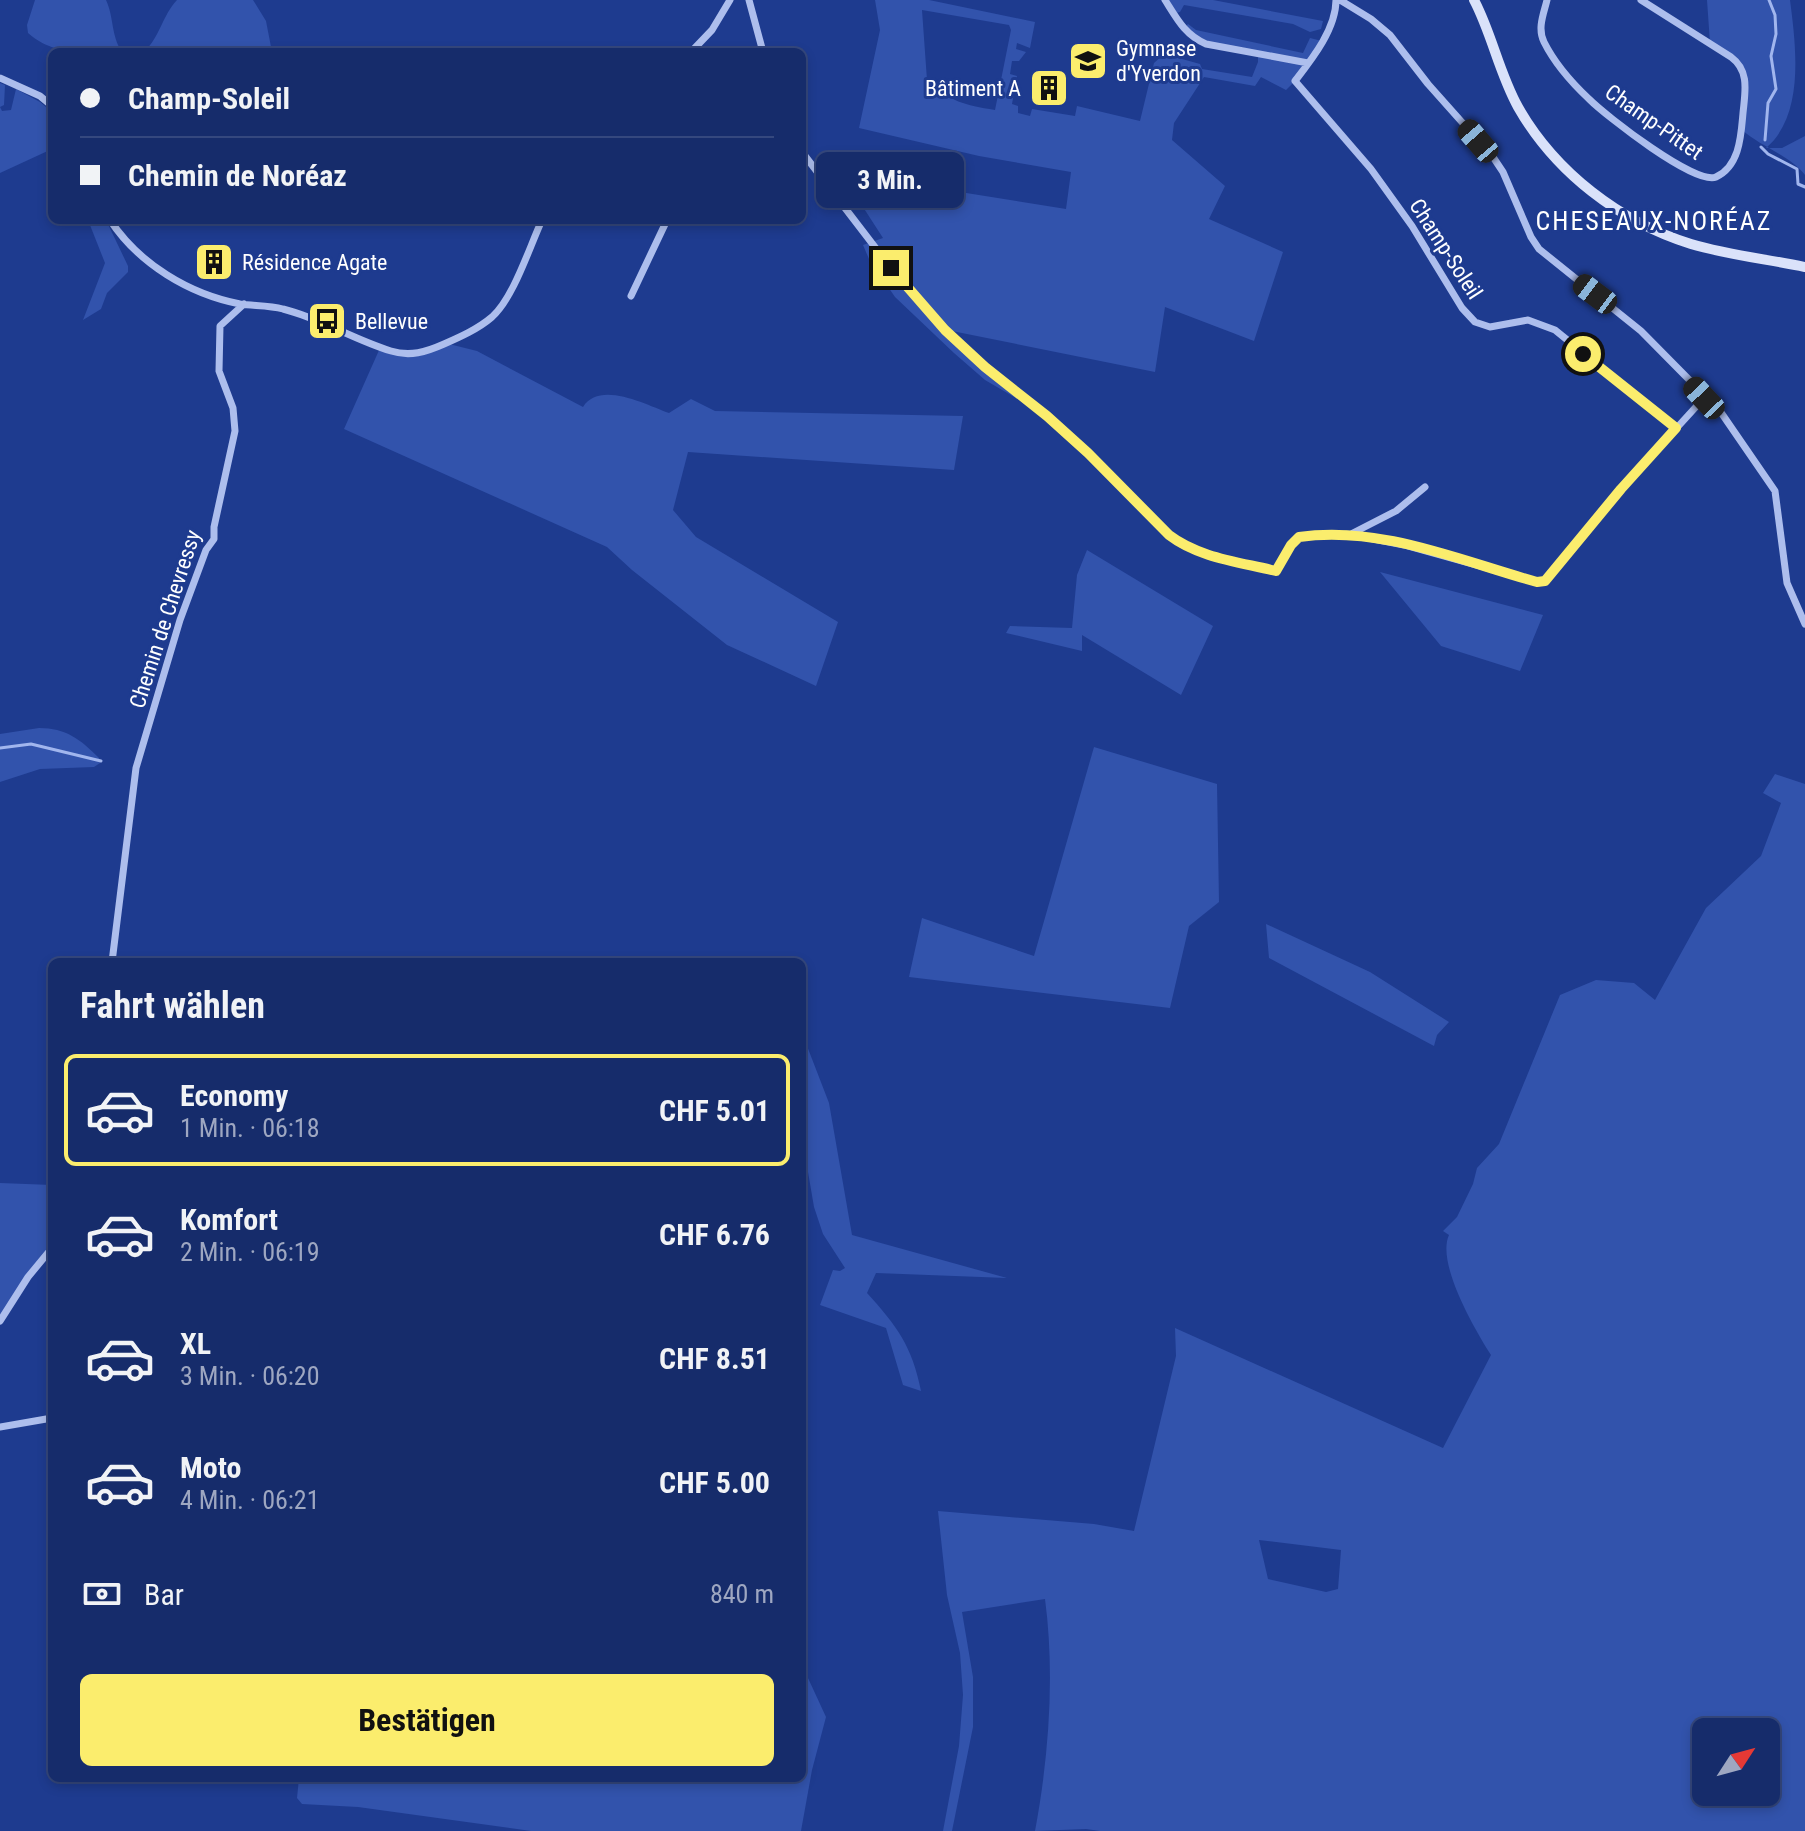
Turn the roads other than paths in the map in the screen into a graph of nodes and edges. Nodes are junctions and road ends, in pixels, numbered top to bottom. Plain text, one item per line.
1 (730, 0) edge
2 (749, 0) edge
3 (1165, 0) edge
4 (1338, 0) edge
5 (1474, 0) edge
6 (1547, 0) edge
7 (1641, 0) edge
8 (695, 48) edge
9 (762, 48) edge
10 (1308, 63) junction
11 (0, 78) edge
12 (48, 103) edge
13 (806, 157) edge
14 (113, 224) edge
15 (540, 224) edge
16 (663, 224) edge
17 (1805, 267) edge
18 (631, 296) dead end
19 (244, 304) junction
20 (1704, 398) junction
21 (1676, 428) junction
22 (1425, 487) dead end
23 (1351, 534) junction
24 (1805, 624) edge
25 (112, 958) edge
26 (48, 1253) edge
27 (0, 1321) edge
28 (48, 1419) edge
29 (0, 1427) edge

1 - 8 street
2 - 9 street
3 - 10 street
4 - 10 street, Champ-Soleil
4 - 20 street
5 - 17 street
6 - 7 street, Champ-Pittet
10 - 21 street, Champ-Soleil
11 - 12 street
13 - 23 street
14 - 19 street
15 - 19 street
16 - 18 street
19 - 25 street, Chemin de Chevressy
20 - 21 street
20 - 24 street
21 - 23 street
22 - 23 street
26 - 27 street
28 - 29 street

